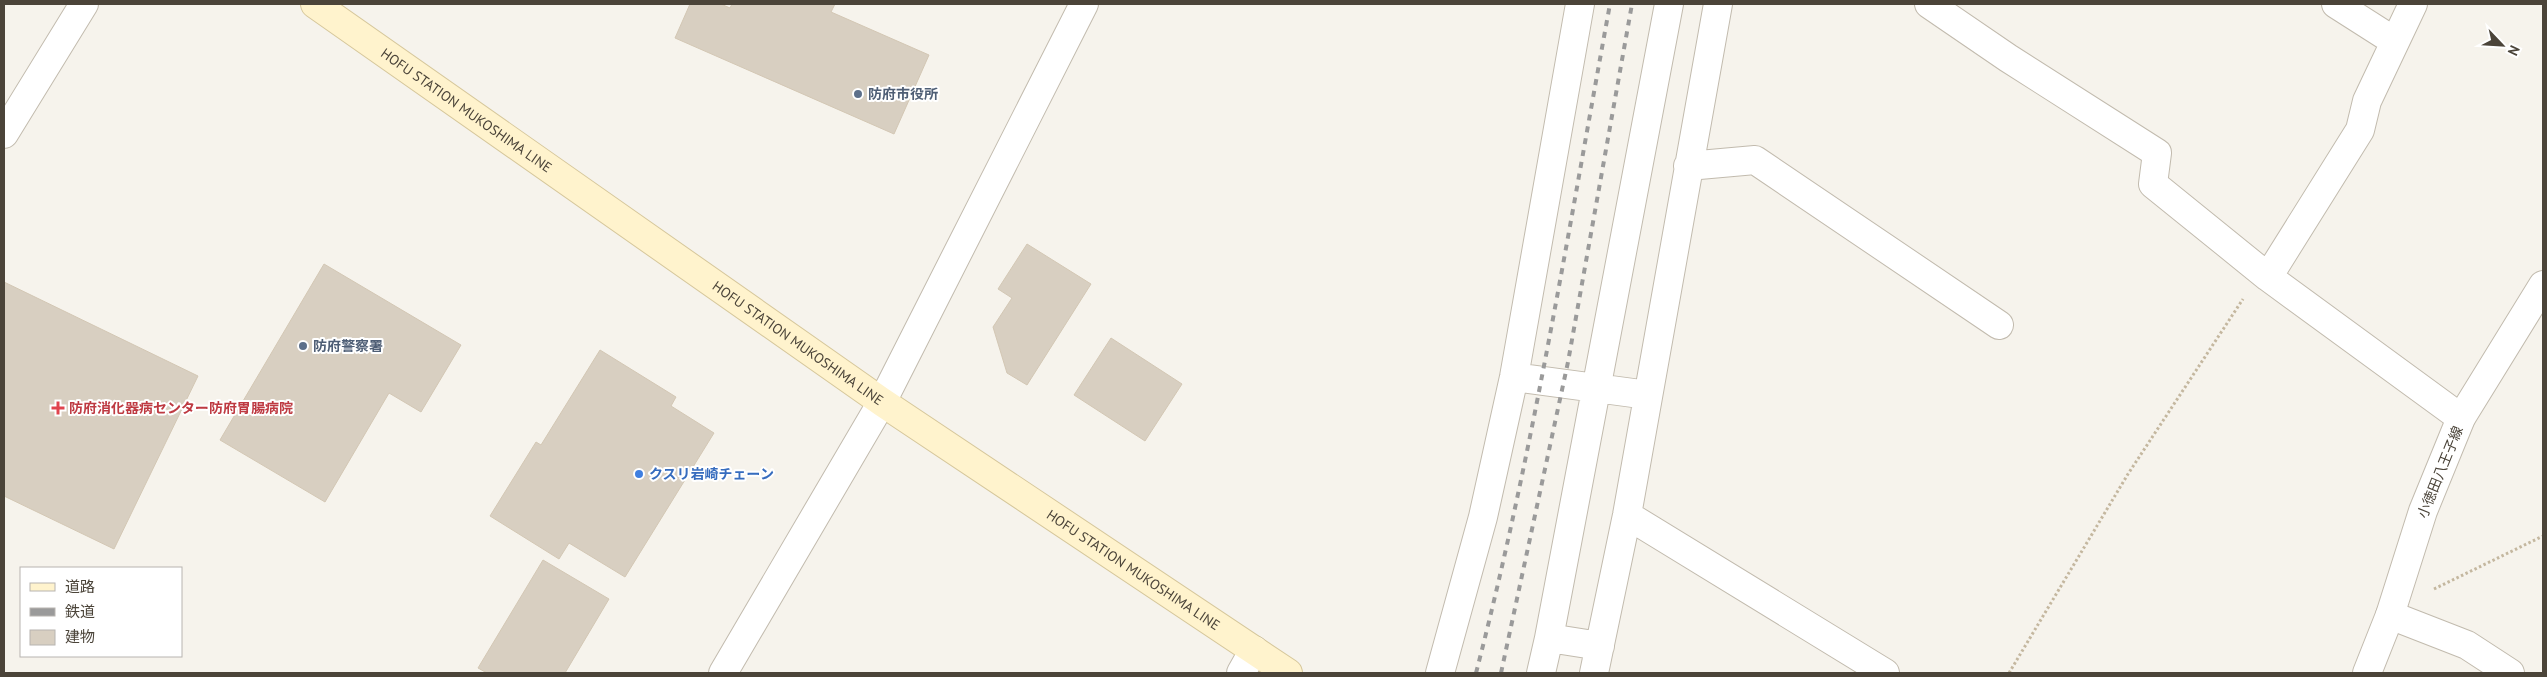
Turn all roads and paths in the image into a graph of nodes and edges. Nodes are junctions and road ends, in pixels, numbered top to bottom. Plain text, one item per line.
1 (84, 4) edge
2 (315, 4) edge
3 (1084, 4) edge
4 (1580, 4) edge
5 (1669, 4) edge
6 (1718, 4) edge
7 (1929, 4) edge
8 (2336, 4) edge
9 (2413, 4) edge
10 (2394, 41) junction
11 (4, 134) edge
12 (1688, 166) junction
13 (2268, 277) junction
14 (2543, 285) edge
15 (2000, 325) dead end
16 (1514, 377) junction
17 (1597, 388) junction
18 (1648, 395) junction
19 (882, 402) junction
20 (2461, 418) junction
21 (1626, 515) junction
22 (2543, 536) edge
23 (2432, 589) dead end
24 (2390, 615) junction
25 (1550, 638) junction
26 (1600, 646) junction
27 (1247, 662) edge
28 (723, 673) edge
29 (1288, 673) edge
30 (1440, 673) edge
31 (1541, 673) edge
32 (1594, 673) edge
33 (1885, 673) edge
34 (2009, 673) edge
35 (2367, 673) edge
36 (2510, 673) edge

1 - 11 street
2 - 19 main road, HOFU STATION MUKOSHIMA LINE
3 - 19 street
4 - 16 street
5 - 17 street
6 - 12 street
7 - 13 street
8 - 10 street
9 - 10 street
10 - 13 street
12 - 15 street
12 - 18 street
13 - 20 street
13 - 34 path
14 - 20 street, 小徳田八王子線
16 - 17 street
16 - 30 street
17 - 18 street
17 - 25 street
18 - 21 street
19 - 27 main road, HOFU STATION MUKOSHIMA LINE
19 - 28 street
20 - 24 street, 小徳田八王子線
21 - 26 street
21 - 33 street
22 - 23 path
24 - 35 street, 小徳田八王子線
24 - 36 street
25 - 26 street
25 - 31 street
26 - 32 street
27 - 29 main road, HOFU STATION MUKOSHIMA LINE

